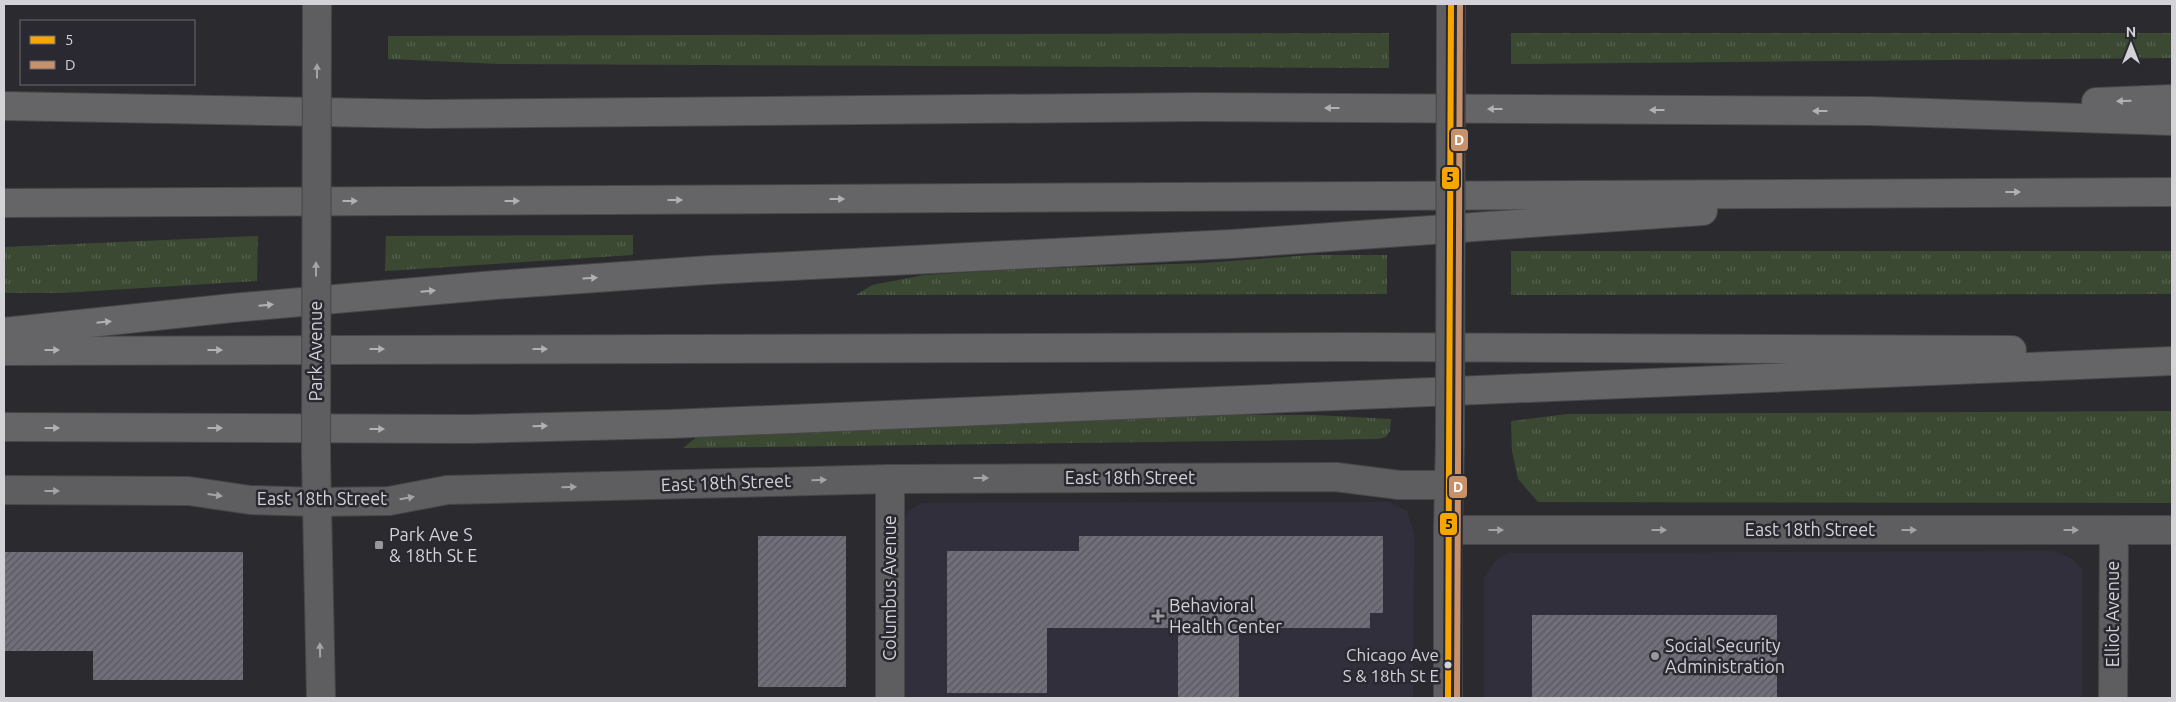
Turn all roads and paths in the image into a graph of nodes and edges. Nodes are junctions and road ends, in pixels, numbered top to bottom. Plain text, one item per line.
1 (317, 4) edge
2 (1450, 4) edge
3 (2172, 99) edge
4 (4, 106) edge
5 (1869, 111) junction
6 (2172, 121) edge
7 (1964, 192) junction
8 (2172, 192) edge
9 (256, 202) junction
10 (4, 203) edge
11 (4, 220) edge
12 (4, 332) edge
13 (4, 350) edge
14 (2172, 351) edge
15 (2172, 361) edge
16 (4, 427) edge
17 (890, 478) junction
18 (1448, 485) junction
19 (4, 490) edge
20 (317, 502) junction
21 (1448, 530) junction
22 (2114, 530) junction
23 (2172, 530) edge
24 (321, 698) edge
25 (890, 698) edge
26 (1448, 698) edge
27 (2113, 698) edge

20 -> 1 street, Park Avenue, bridge
2 - 18 street, bridge
3 -> 5 highway
5 -> 4 highway
5 - 6 highway
7 -> 8 highway
9 -> 7 highway
12 -> 7 highway
9 - 10 highway
9 - 11 highway
13 -> 14 highway
16 -> 15 highway
17 -> 18 street, East 18th Street
20 -> 17 street, East 18th Street
17 - 25 street, Columbus Avenue
18 - 21 street
19 -> 20 street, East 18th Street
24 -> 20 street, Park Avenue
21 -> 22 street, East 18th Street
21 - 26 street
22 - 23 street, East 18th Street
22 - 27 street, Elliot Avenue

